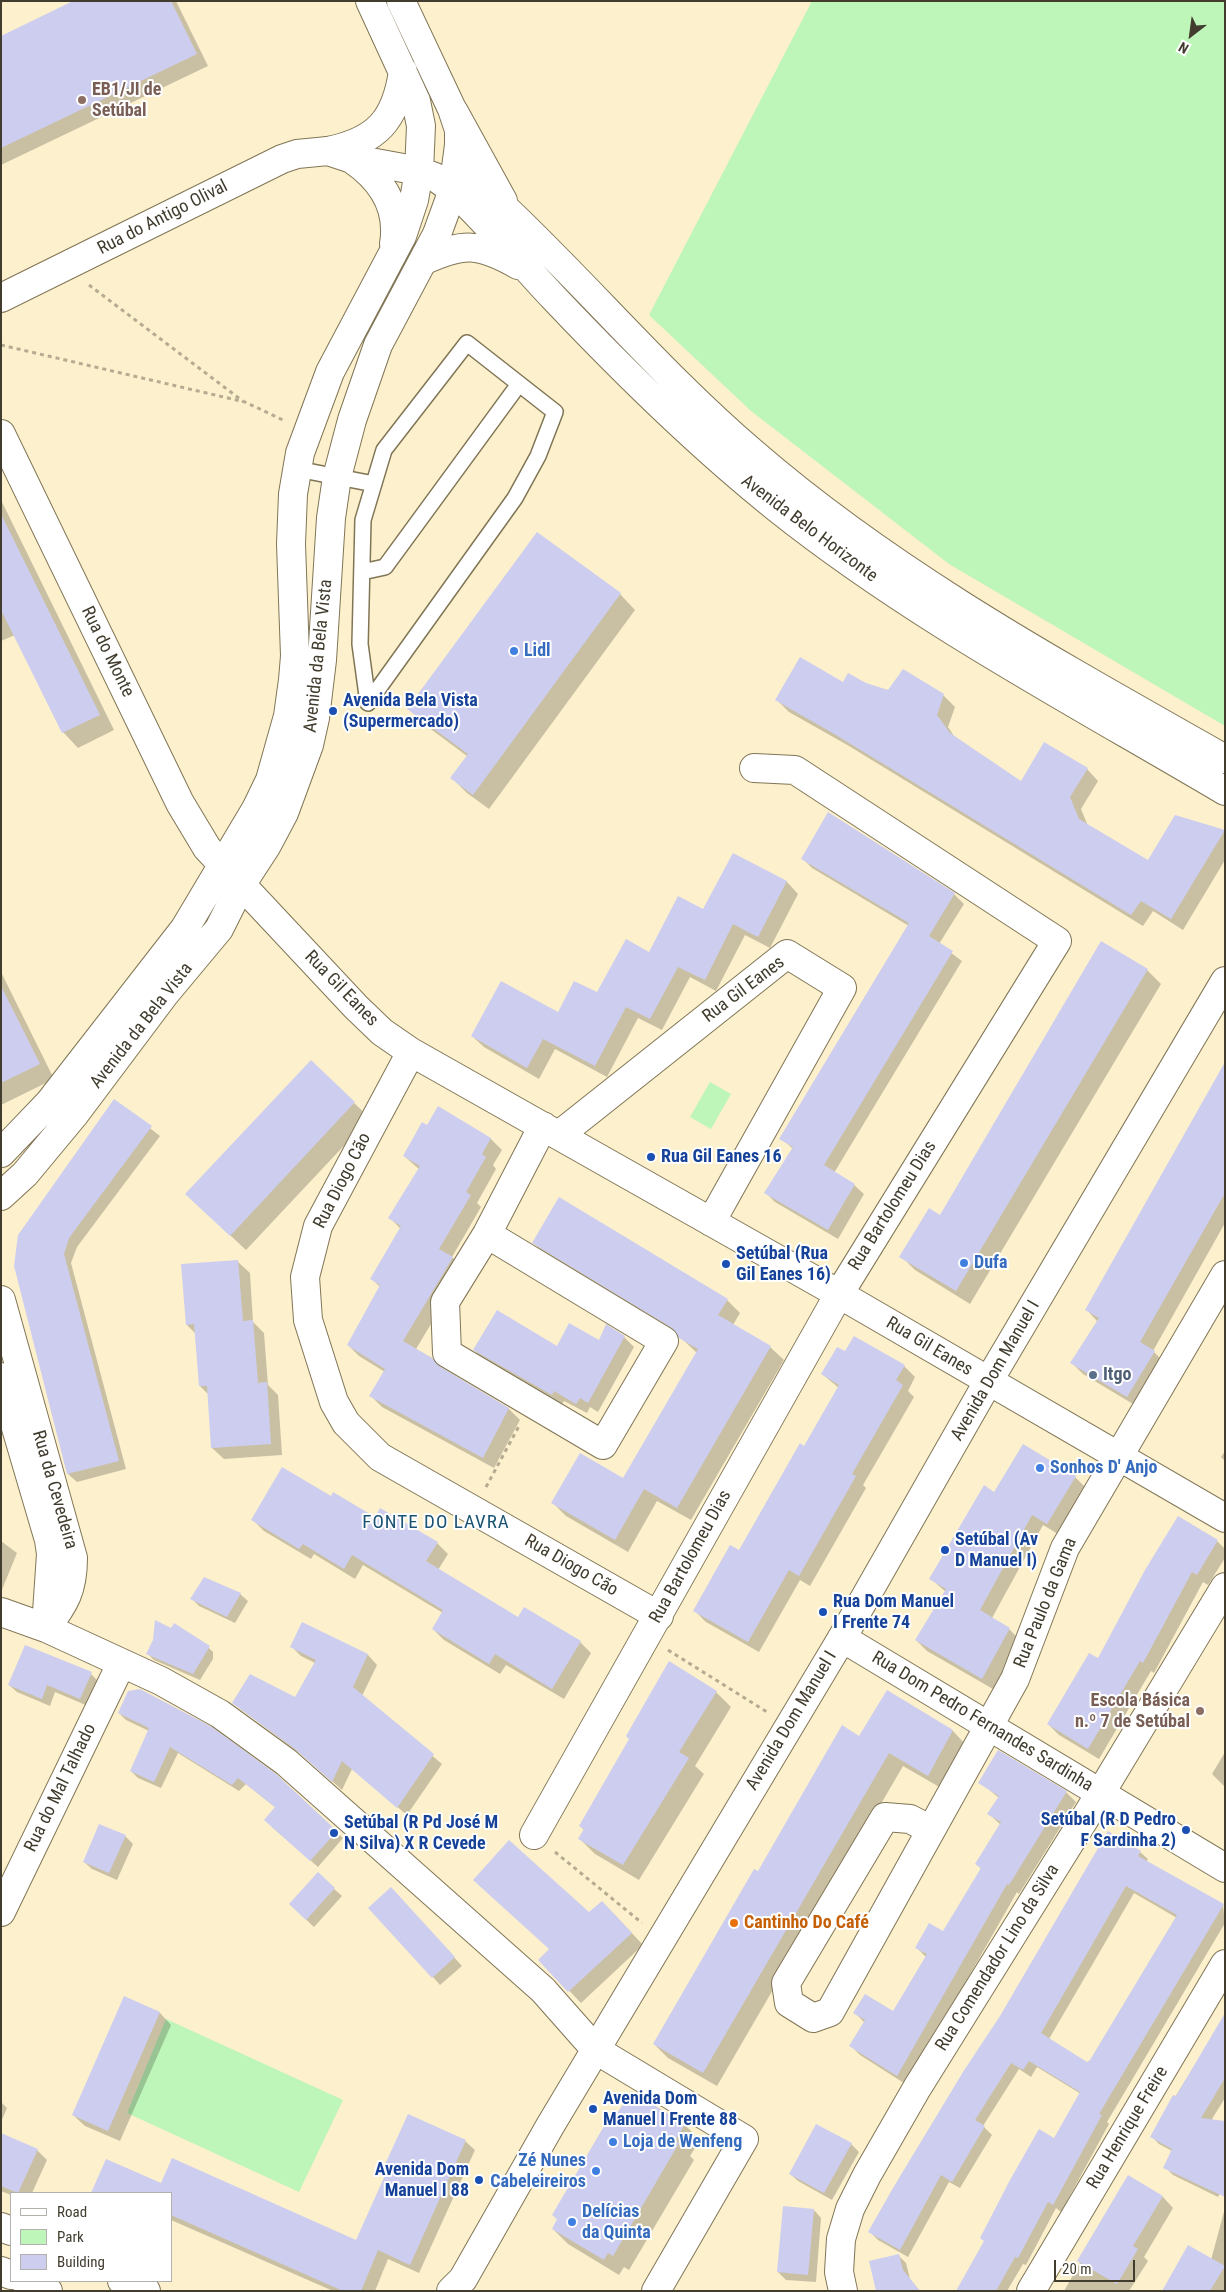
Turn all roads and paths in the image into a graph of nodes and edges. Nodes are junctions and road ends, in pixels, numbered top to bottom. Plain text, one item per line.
1 (370, 1) edge
2 (400, 1) edge
3 (403, 70) junction
4 (452, 109) junction
5 (342, 152) junction
6 (419, 161) junction
7 (455, 179) junction
8 (508, 211) junction
9 (391, 258) junction
10 (424, 261) junction
11 (530, 271) junction
12 (87, 283) dead end
13 (1, 298) edge
14 (1, 345) edge
15 (519, 384) junction
16 (245, 402) junction
17 (307, 430) junction
18 (1, 434) edge
19 (297, 469) junction
20 (337, 477) junction
21 (374, 484) junction
22 (362, 572) junction
23 (1216, 754) edge
24 (754, 768) dead end
25 (1225, 791) edge
26 (222, 864) junction
27 (241, 885) junction
28 (1225, 981) edge
29 (411, 1052) junction
30 (551, 1130) junction
31 (1, 1153) edge
32 (10, 1187) edge
33 (1, 1217) edge
34 (711, 1222) junction
35 (487, 1234) junction
36 (1225, 1275) edge
37 (839, 1294) junction
38 (1, 1300) edge
39 (1, 1377) edge
40 (988, 1382) junction
41 (514, 1436) dead end
42 (1120, 1458) junction
43 (473, 1510) junction
44 (1225, 1518) edge
45 (1225, 1587) edge
46 (1, 1612) edge
47 (653, 1626) junction
48 (46, 1628) junction
49 (842, 1638) junction
50 (121, 1664) junction
51 (772, 1715) dead end
52 (988, 1727) junction
53 (1100, 1794) junction
54 (931, 1830) junction
55 (534, 1834) joint
56 (1225, 1868) edge
57 (1, 1912) edge
58 (663, 1940) junction
59 (1225, 1964) edge
60 (596, 2050) junction
61 (27, 2282) edge
62 (124, 2282) edge
63 (459, 2287) edge
64 (48, 2291) edge
65 (146, 2291) edge
66 (656, 2291) edge
67 (843, 2291) edge
68 (1031, 2291) edge

1 - 3 street
2 - 4 street, Avenida Belo Horizonte
3 - 5 street
3 - 6 street
4 - 7 street, Avenida Belo Horizonte
4 - 8 street, Avenida Belo Horizonte
5 - 6 street, Avenida Belo Horizonte
5 - 9 street
5 - 13 street, Rua do Antigo Olival
6 - 7 street, Avenida Belo Horizonte
6 - 9 street, Avenida da Bela Vista
7 - 8 street, Avenida Belo Horizonte
7 - 10 street, Avenida da Bela Vista
7 - 11 street, Avenida Belo Horizonte
8 - 23 street, Avenida Belo Horizonte
9 - 17 street, Avenida da Bela Vista
10 - 11 street
10 - 20 street, Avenida da Bela Vista
11 - 25 street, Avenida Belo Horizonte
12 - 16 path
14 - 16 path
15 - 21 lane
15 - 22 lane
15 - 22 lane
16 - 17 path
17 - 19 street, Avenida da Bela Vista
18 - 26 street, Rua do Monte
19 - 20 lane
19 - 26 street, Avenida da Bela Vista
20 - 21 lane
20 - 27 street, Avenida da Bela Vista
21 - 22 lane
24 - 37 street, Rua Bartolomeu Dias
26 - 27 street, Rua do Monte
26 - 31 street, Avenida da Bela Vista
27 - 29 street, Rua Gil Eanes
27 - 32 street, Avenida da Bela Vista
28 - 40 street, Avenida Dom Manuel I
29 - 30 street, Rua Gil Eanes
29 - 43 street, Rua Diogo Cão
30 - 34 street, Rua Gil Eanes
30 - 34 street, Rua Gil Eanes
30 - 35 street
32 - 33 street
34 - 37 street, Rua Gil Eanes
35 - 35 street
36 - 42 street, Rua Paulo da Gama
37 - 40 street, Rua Gil Eanes
37 - 47 street, Rua Bartolomeu Dias
38 - 48 street, Rua da Cevedeira
39 - 48 street, Rua da Cevedeira
40 - 42 street, Rua Gil Eanes
40 - 49 street, Avenida Dom Manuel I
41 - 43 path
42 - 44 street, Rua Gil Eanes
42 - 52 street, Rua Paulo da Gama
43 - 47 street, Rua Diogo Cão
45 - 53 street, Rua Comendador Lino da Silva
46 - 48 street
47 - 51 path
47 - 55 street, Rua Bartolomeu Dias
48 - 50 street
49 - 52 street, Rua Dom Pedro Fernandes Sardinha
49 - 58 street, Avenida Dom Manuel I
50 - 57 street, Rua do Mal Talhado
50 - 60 street
52 - 53 street, Rua Dom Pedro Fernandes Sardinha
52 - 54 street, Rua Paulo da Gama
53 - 56 street, Rua Dom Pedro Fernandes Sardinha
53 - 67 street, Rua Comendador Lino da Silva
54 - 54 street
55 - 58 path
58 - 60 street, Avenida Dom Manuel I
59 - 68 street, Rua Henrique Freire
60 - 63 street, Avenida Dom Manuel I
60 - 66 street
61 - 64 street
62 - 65 street

